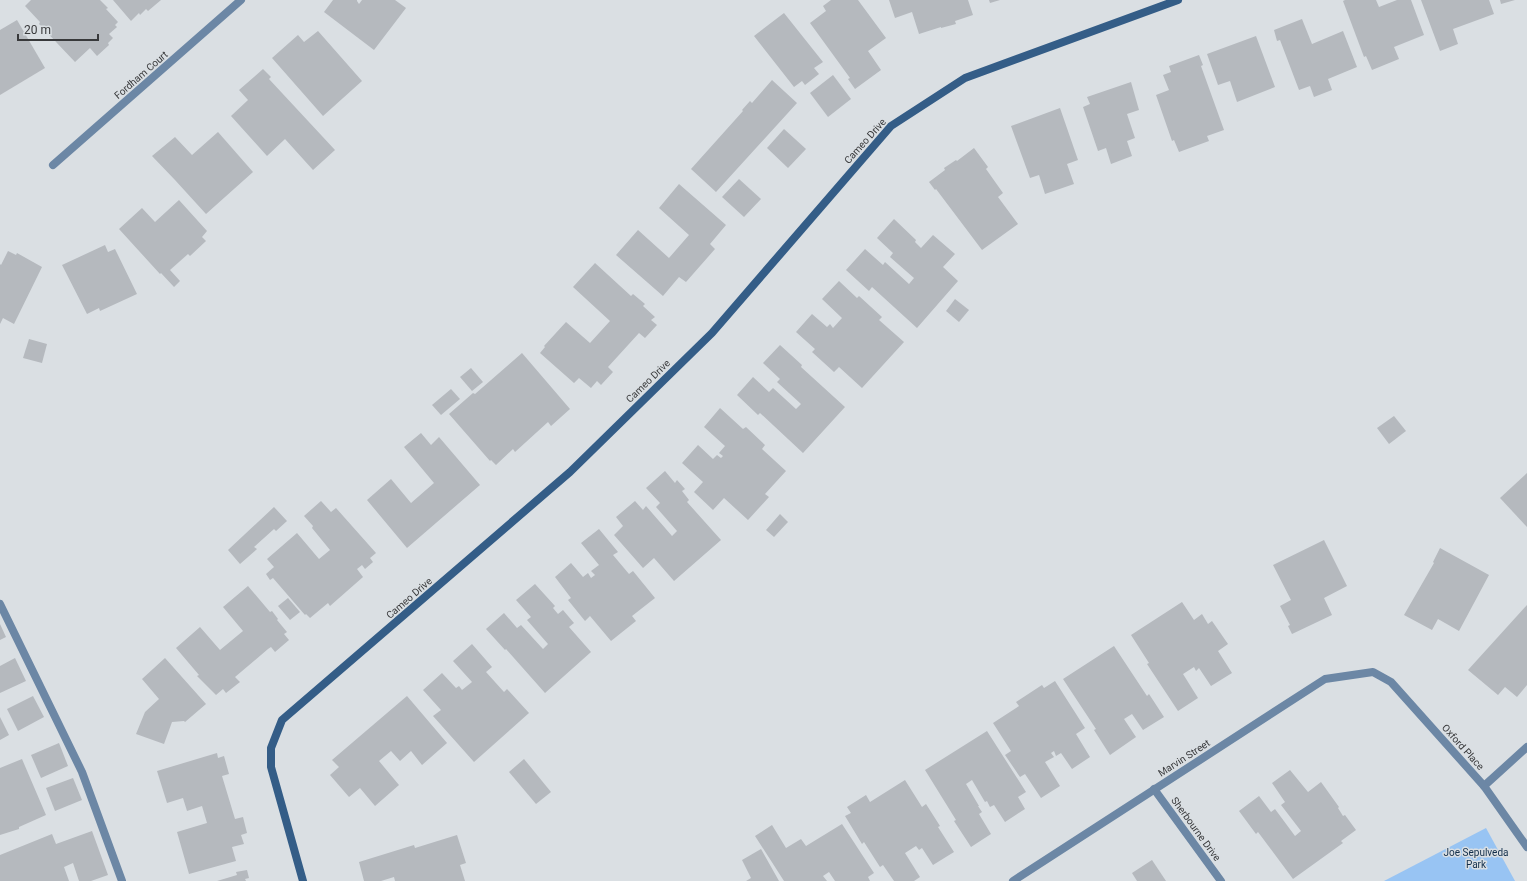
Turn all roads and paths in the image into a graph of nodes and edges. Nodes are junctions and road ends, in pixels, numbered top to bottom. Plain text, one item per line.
1 (242, 0) edge
2 (1178, 0) edge
3 (53, 165) dead end
4 (0, 604) edge
5 (1373, 672) joint
6 (1527, 747) edge
7 (1484, 786) junction
8 (1154, 789) junction
9 (1527, 847) edge
10 (122, 881) edge
11 (303, 881) edge
12 (1012, 881) edge
13 (1221, 881) edge

1 - 3 street, Fordham Court
2 - 11 street, Cameo Drive
4 - 10 street
5 - 7 street, Oxford Place
5 - 8 street, Marvin Street
6 - 7 street
7 - 9 street, Oxford Place
8 - 12 street, Marvin Street
8 - 13 street, Sherbourne Drive

